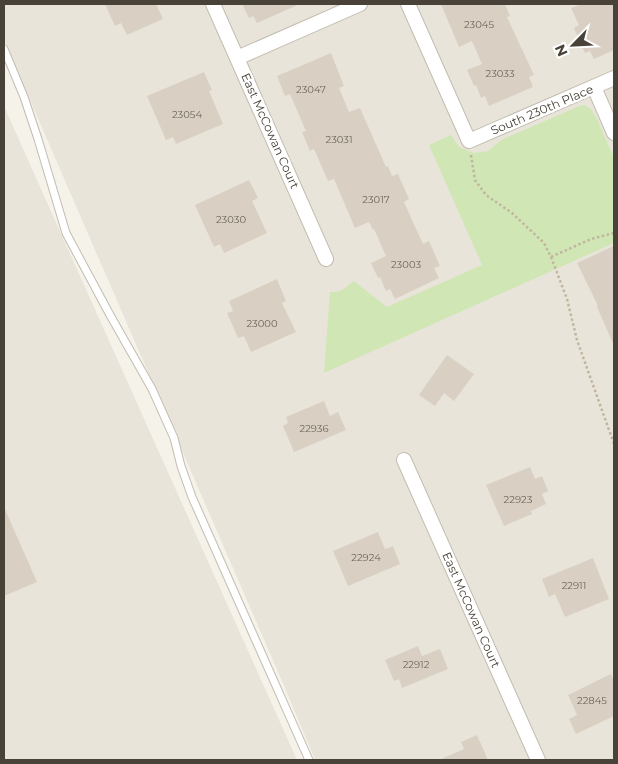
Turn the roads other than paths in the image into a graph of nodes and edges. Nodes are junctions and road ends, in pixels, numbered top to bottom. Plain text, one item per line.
1 (213, 4) edge
2 (360, 4) edge
3 (408, 4) edge
4 (4, 49) edge
5 (237, 58) junction
6 (614, 78) edge
7 (594, 87) junction
8 (614, 133) edge
9 (326, 259) dead end
10 (404, 460) dead end
11 (309, 760) edge
12 (538, 760) edge

1 - 5 street, East McCowan Court
2 - 5 street
3 - 7 street, South 230th Place
4 - 11 lane
5 - 9 street, East McCowan Court
6 - 7 street, South 230th Place
7 - 8 street
10 - 12 street, East McCowan Court

